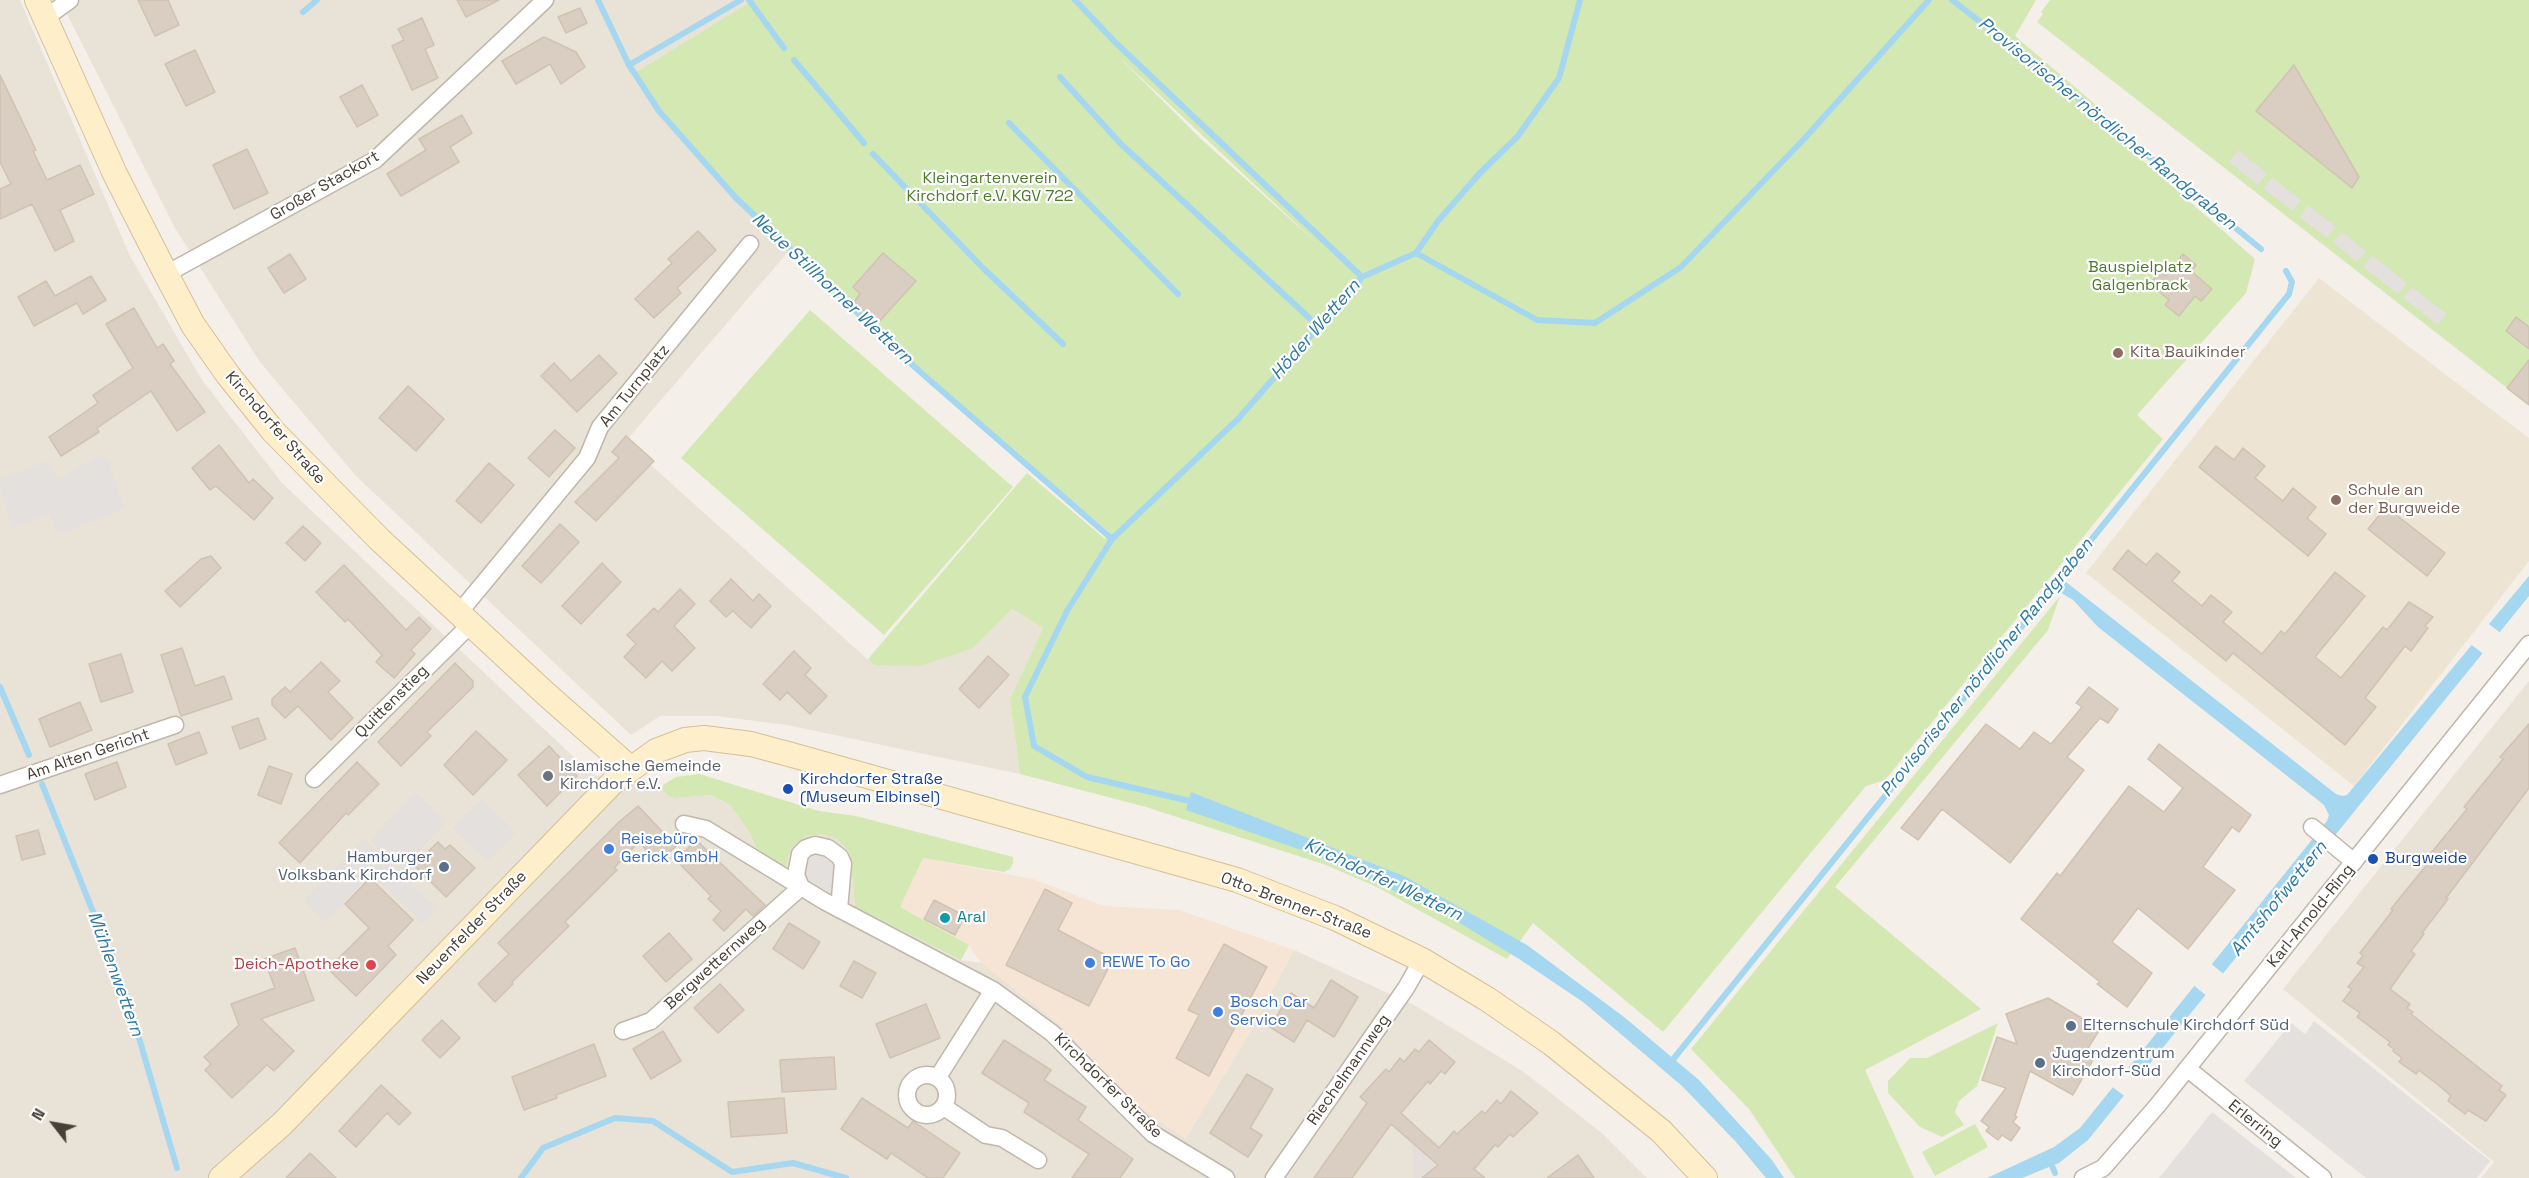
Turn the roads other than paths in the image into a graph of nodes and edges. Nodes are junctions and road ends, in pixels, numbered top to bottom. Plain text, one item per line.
1 (69, 0) edge
2 (545, 0) edge
3 (41, 9) edge
4 (750, 244) dead end
5 (166, 274) junction
6 (464, 620) junction
7 (2529, 644) edge
8 (175, 724) dead end
9 (752, 744) joint
10 (630, 768) junction
11 (314, 779) dead end
12 (0, 785) edge
13 (684, 824) dead end
14 (2312, 827) dead end
15 (2354, 862) junction
16 (801, 887) junction
17 (839, 909) junction
18 (1422, 960) junction
19 (993, 990) junction
20 (623, 1031) dead end
21 (2188, 1069) junction
22 (938, 1077) junction
23 (944, 1107) junction
24 (1038, 1160) dead end
25 (221, 1178) edge
26 (1227, 1178) edge
27 (1274, 1178) edge
28 (1705, 1178) edge
29 (2083, 1178) edge
30 (2323, 1178) edge

1 - 3 street
2 - 5 street, Großer Stackort
3 - 5 main road, Kirchdorfer Straße
4 - 6 street, Am Turnplatz
5 - 6 main road, Kirchdorfer Straße
6 - 10 main road, Kirchdorfer Straße
6 - 11 street, Quittenstieg
7 - 15 street, Karl-Arnold-Ring
8 - 12 street, Am Alten Gericht
9 - 10 main road, Neuenfelder Straße
9 - 18 main road, Otto-Brenner-Straße
10 - 25 main road, Neuenfelder Straße
13 - 16 street, Kirchdorfer Straße
14 - 15 street
15 - 21 street, Karl-Arnold-Ring
16 - 17 street, Kirchdorfer Straße
16 - 17 street
16 - 20 street, Bergwetternweg
17 - 19 street, Kirchdorfer Straße
18 - 27 street, Riechelmannweg
18 - 28 main road, Otto-Brenner-Straße
19 - 22 street
19 - 26 street, Kirchdorfer Straße
21 - 29 street, Karl-Arnold-Ring
21 - 30 street, Erlerring
22 - 23 street
22 - 23 street
23 - 24 street

